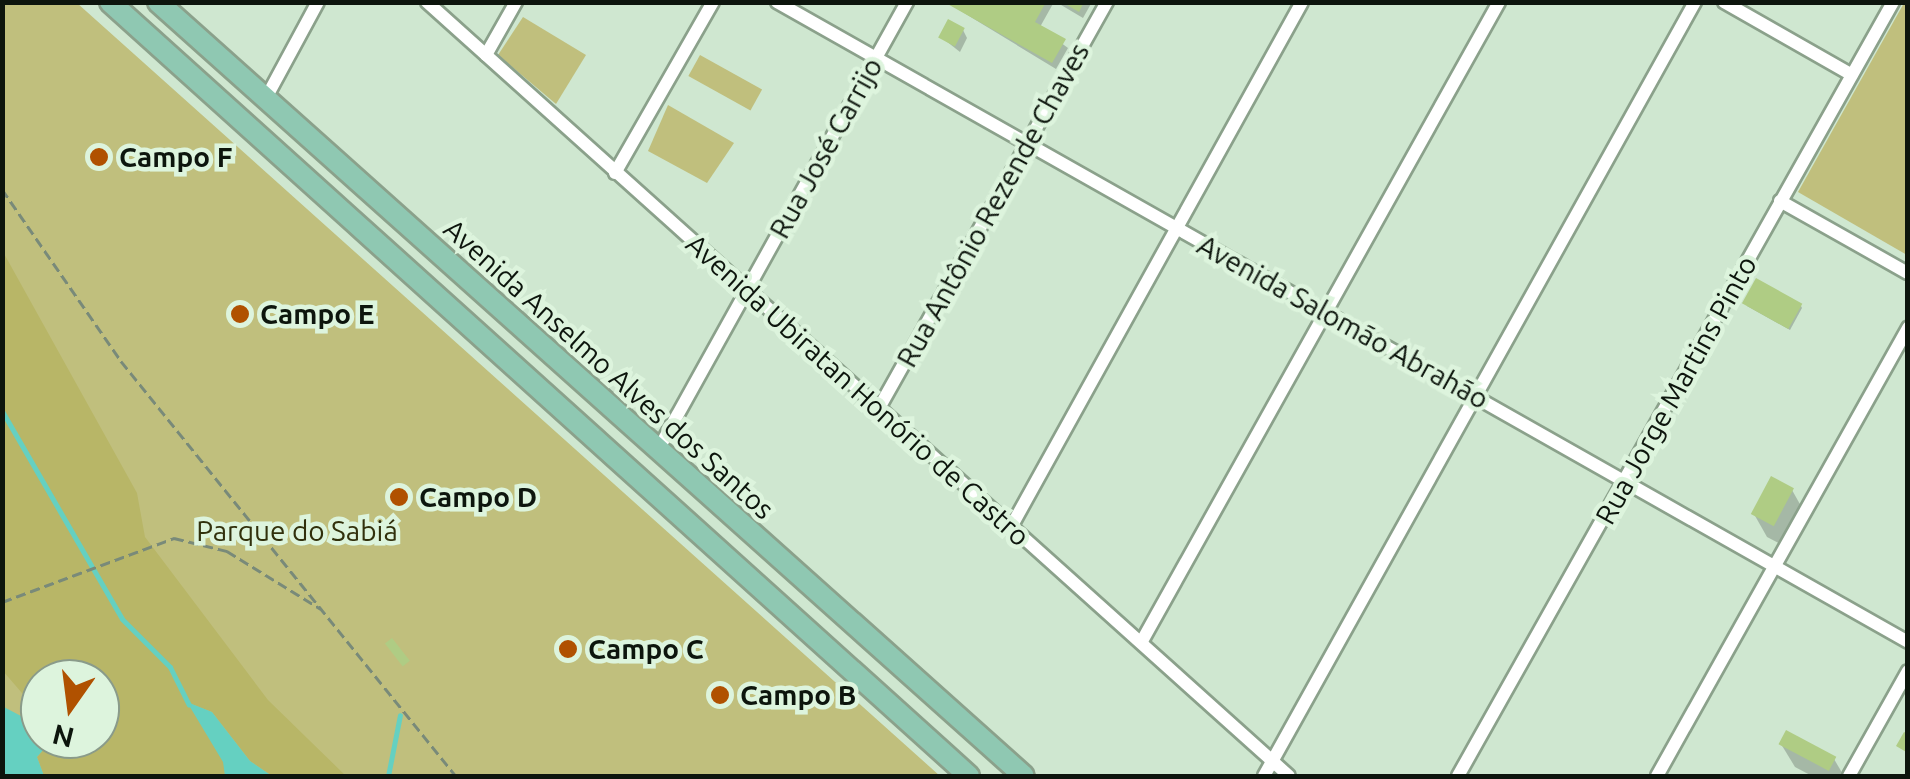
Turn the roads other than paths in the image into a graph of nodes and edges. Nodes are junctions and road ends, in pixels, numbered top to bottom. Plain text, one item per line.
1 (110, 2) edge
2 (158, 2) edge
3 (318, 2) edge
4 (427, 2) edge
5 (516, 2) edge
6 (713, 2) edge
7 (778, 2) edge
8 (907, 2) edge
9 (1107, 2) edge
10 (1302, 2) edge
11 (1499, 2) edge
12 (1695, 2) edge
13 (1724, 2) edge
14 (1893, 2) edge
15 (486, 55) junction
16 (875, 58) junction
17 (1852, 74) junction
18 (266, 98) junction
19 (1027, 144) junction
20 (615, 173) junction
21 (1780, 200) junction
22 (1174, 228) junction
23 (448, 263) junction
24 (1908, 272) edge
25 (420, 282) junction
26 (747, 291) junction
27 (485, 296) junction
28 (1325, 313) junction
29 (460, 320) junction
30 (1908, 328) edge
31 (1476, 397) junction
32 (879, 408) junction
33 (658, 450) junction
34 (1628, 479) junction
35 (1012, 527) junction
36 (1776, 565) junction
37 (1142, 640) junction
38 (1908, 642) edge
39 (1908, 671) edge
40 (1272, 762) junction
41 (969, 776) edge
42 (1024, 776) edge
43 (1264, 776) edge
44 (1289, 776) edge
45 (1458, 776) edge
46 (1658, 776) edge
47 (1849, 776) edge

1 - 25 main road
2 - 18 main road, Avenida Anselmo Alves dos Santos
3 - 18 street
4 - 15 street, Avenida Ubiratan Honório de Castro
5 - 15 street
6 - 20 street
7 - 16 street, Avenida Salomão Abrahão
8 - 16 street, Rua José Carrijo
9 - 19 street, Rua Antônio Rezende Chaves
10 - 22 street
11 - 28 street
12 - 31 street
13 - 17 street
14 - 17 street, Rua Jorge Martins Pinto
15 - 20 street, Avenida Ubiratan Honório de Castro
16 - 19 street, Avenida Salomão Abrahão
16 - 26 street, Rua José Carrijo
17 - 21 street, Rua Jorge Martins Pinto
18 - 23 main road, Avenida Anselmo Alves dos Santos
19 - 22 street, Avenida Salomão Abrahão
19 - 32 street, Rua Antônio Rezende Chaves
20 - 26 street, Avenida Ubiratan Honório de Castro
21 - 24 street
21 - 34 street, Rua Jorge Martins Pinto
22 - 28 street, Avenida Salomão Abrahão
22 - 35 street
23 - 25 main road
23 - 27 main road, Avenida Anselmo Alves dos Santos
25 - 29 main road
26 - 32 street, Avenida Ubiratan Honório de Castro
26 - 33 street, Rua José Carrijo
27 - 29 main road
27 - 33 main road, Avenida Anselmo Alves dos Santos
28 - 31 street, Avenida Salomão Abrahão
28 - 37 street
29 - 41 main road
30 - 36 street
31 - 34 street, Avenida Salomão Abrahão
31 - 40 street
32 - 35 street, Avenida Ubiratan Honório de Castro
33 - 42 main road, Avenida Anselmo Alves dos Santos
34 - 36 street, Avenida Salomão Abrahão
34 - 45 street, Rua Jorge Martins Pinto
35 - 37 street, Avenida Ubiratan Honório de Castro
36 - 38 street, Avenida Salomão Abrahão
36 - 46 street
37 - 40 street, Avenida Ubiratan Honório de Castro
39 - 47 street
40 - 43 street
40 - 44 street, Avenida Ubiratan Honório de Castro

